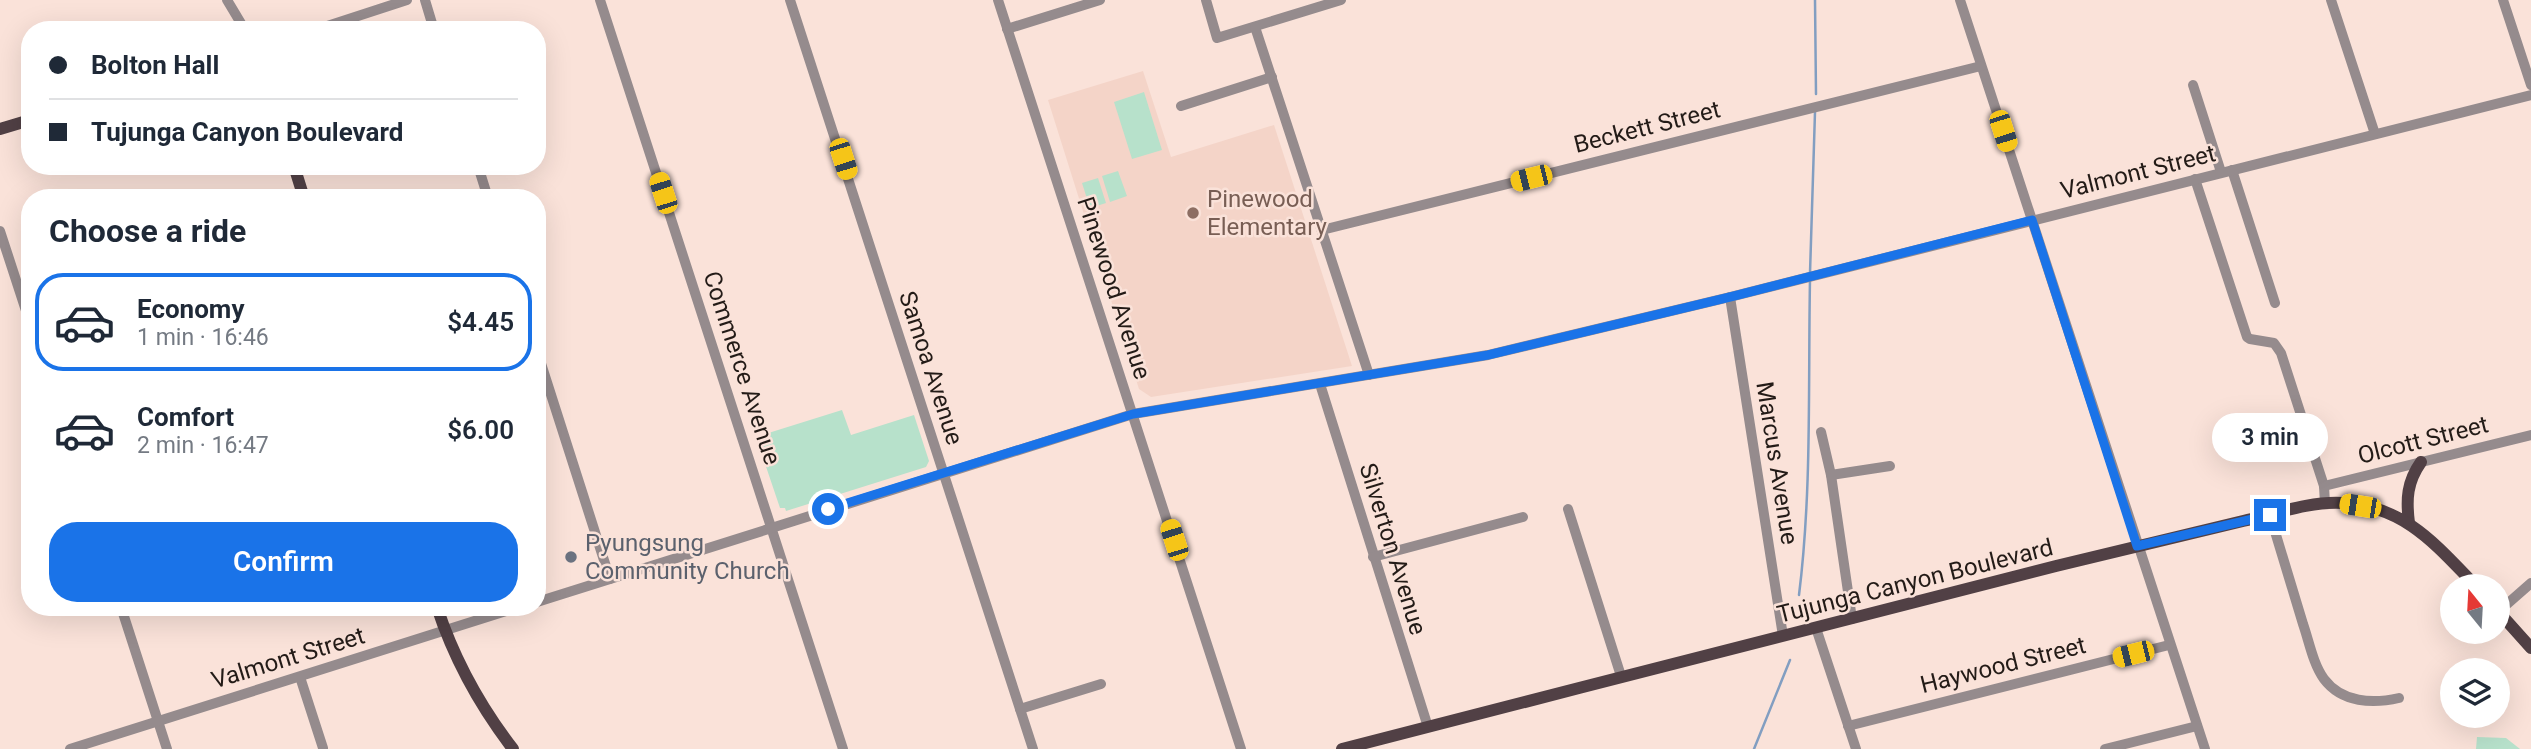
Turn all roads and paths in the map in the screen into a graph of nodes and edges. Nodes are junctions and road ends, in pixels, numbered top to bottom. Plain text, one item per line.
1 (227, 0) edge
2 (363, 0) edge
3 (407, 0) edge
4 (425, 0) edge
5 (600, 0) edge
6 (790, 0) edge
7 (998, 0) edge
8 (1100, 0) edge
9 (1206, 0) edge
10 (1341, 0) edge
11 (1960, 0) edge
12 (2331, 0) edge
13 (2503, 0) edge
14 (367, 13) junction
15 (240, 21) edge
16 (343, 21) edge
17 (431, 21) edge
18 (1255, 27) junction
19 (1007, 29) junction
20 (1982, 66) junction
21 (1272, 77) junction
22 (2193, 85) dead end
23 (2531, 85) edge
24 (2531, 95) edge
25 (1181, 106) dead end
26 (21, 123) edge
27 (0, 129) edge
28 (2375, 134) junction
29 (2227, 171) junction
30 (2195, 179) junction
31 (2032, 220) junction
32 (1322, 230) junction
33 (0, 231) edge
34 (21, 295) edge
35 (1730, 297) junction
36 (2275, 303) dead end
37 (1369, 375) junction
38 (546, 379) edge
39 (1320, 384) junction
40 (1133, 414) junction
41 (1821, 432) dead end
42 (2531, 435) edge
43 (2421, 461) junction
44 (1891, 466) dead end
45 (943, 473) junction
46 (1831, 475) junction
47 (2325, 486) junction
48 (2325, 504) junction
49 (1568, 509) dead end
50 (2270, 515) junction
51 (1523, 517) dead end
52 (2410, 523) junction
53 (771, 527) junction
54 (2137, 546) junction
55 (1373, 556) junction
56 (2465, 574) edge
57 (610, 579) junction
58 (2531, 583) edge
59 (546, 598) edge
60 (2510, 601) edge
61 (124, 616) edge
62 (440, 616) edge
63 (491, 616) edge
64 (1852, 619) junction
65 (2510, 624) edge
66 (1816, 628) junction
67 (444, 631) junction
68 (1783, 636) junction
69 (2169, 645) junction
70 (2531, 648) edge
71 (1621, 676) junction
72 (300, 677) junction
73 (1101, 684) dead end
74 (2399, 698) dead end
75 (1020, 709) junction
76 (158, 721) junction
77 (1848, 726) junction
78 (2197, 726) junction
79 (1427, 727) junction
80 (323, 748) edge
81 (70, 749) edge
82 (167, 749) edge
83 (513, 749) edge
84 (843, 749) edge
85 (1033, 749) edge
86 (1241, 749) edge
87 (1342, 749) edge
88 (1856, 749) edge
89 (2105, 749) edge
90 (2205, 749) edge

1 - 15 street
2 - 14 street
3 - 14 street
4 - 17 street
5 - 53 street, Commerce Avenue
6 - 45 street, Samoa Avenue
7 - 19 street, Pinewood Avenue
8 - 19 street
9 - 18 street
10 - 18 street
11 - 20 street
12 - 28 street
13 - 23 street
14 - 16 street
18 - 21 street
19 - 40 street, Pinewood Avenue
20 - 31 street
20 - 32 street, Beckett Street
21 - 25 street
21 - 32 street
22 - 29 street
24 - 28 street, Valmont Street
26 - 27 main road
28 - 29 street, Valmont Street
29 - 30 street, Valmont Street
29 - 36 street
30 - 31 street, Valmont Street
30 - 47 street
31 - 35 street, Valmont Street
31 - 54 street
32 - 37 street
33 - 34 street
35 - 37 street, Valmont Street
35 - 68 street, Marcus Avenue
37 - 39 street, Valmont Street
38 - 57 street
39 - 40 street, Valmont Street
39 - 55 street, Silverton Avenue
40 - 45 street, Valmont Street
40 - 86 street, Pinewood Avenue
41 - 46 street
42 - 43 street, Olcott Street
43 - 47 street, Olcott Street
43 - 52 main road
44 - 46 street
45 - 53 street, Valmont Street
45 - 75 street, Samoa Avenue
46 - 64 street
47 - 48 street
48 - 50 main road, Tujunga Canyon Boulevard
48 - 52 main road, Tujunga Canyon Boulevard
49 - 71 street
50 - 54 main road, Tujunga Canyon Boulevard
50 - 74 street
51 - 55 street
52 - 56 main road, Tujunga Canyon Boulevard
53 - 57 street, Valmont Street
53 - 84 street, Commerce Avenue
54 - 64 main road, Tujunga Canyon Boulevard
54 - 69 street
55 - 79 street, Silverton Avenue
57 - 59 street, Valmont Street
58 - 60 street
61 - 76 street
62 - 67 main road
63 - 67 street, Valmont Street
64 - 66 main road, Tujunga Canyon Boulevard
65 - 70 main road
66 - 68 main road, Tujunga Canyon Boulevard
66 - 77 street
67 - 72 street, Valmont Street
67 - 83 main road
68 - 71 main road, Tujunga Canyon Boulevard
69 - 77 street, Haywood Street
69 - 78 street
71 - 79 main road, Tujunga Canyon Boulevard
72 - 76 street, Valmont Street
72 - 80 street
73 - 75 street
75 - 85 street, Samoa Avenue
76 - 81 street, Valmont Street
76 - 82 street
77 - 88 street
78 - 89 street
78 - 90 street
79 - 87 main road, Tujunga Canyon Boulevard

